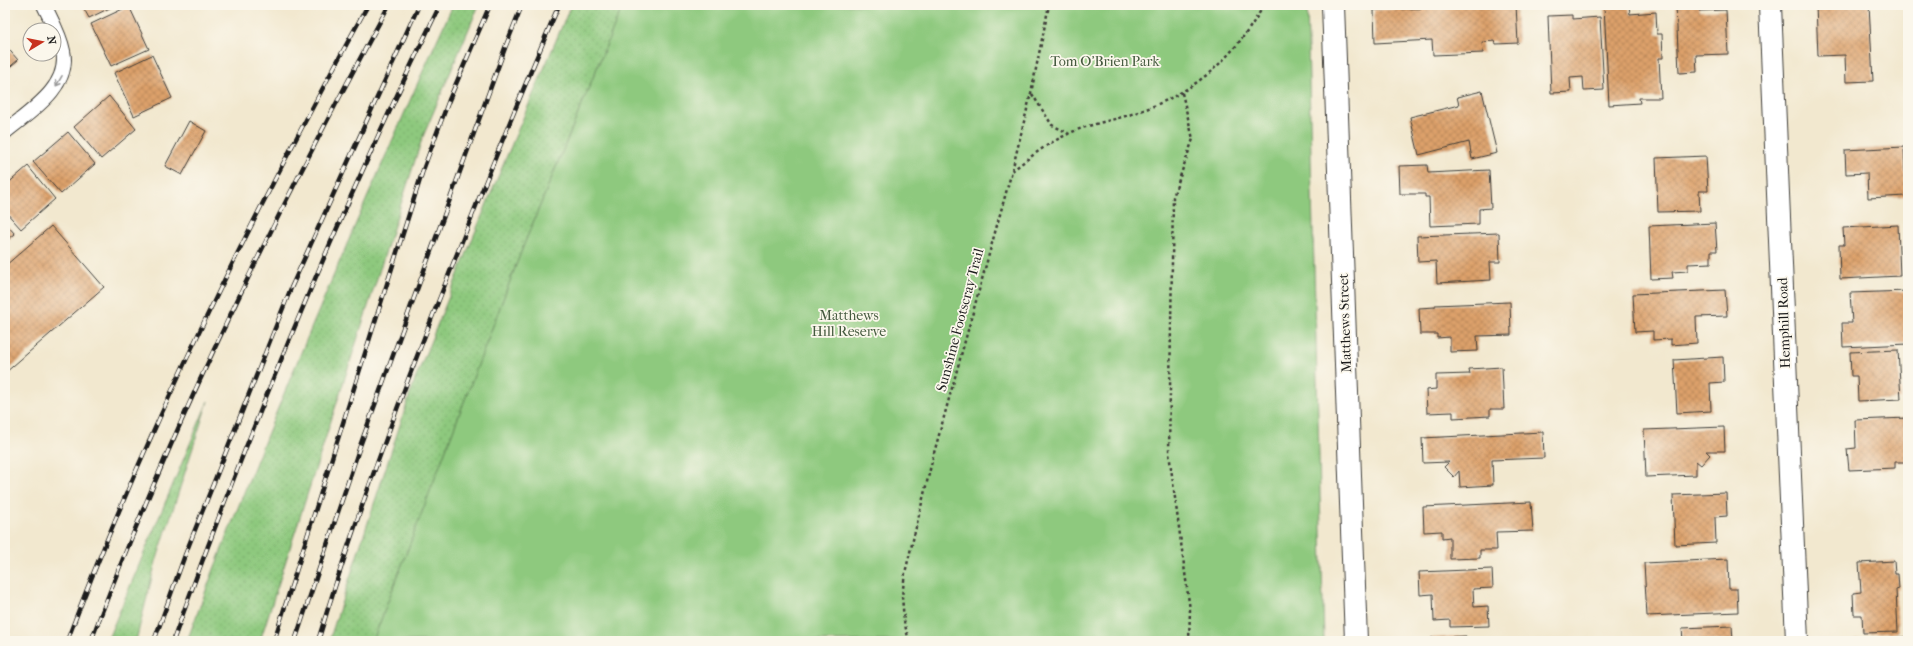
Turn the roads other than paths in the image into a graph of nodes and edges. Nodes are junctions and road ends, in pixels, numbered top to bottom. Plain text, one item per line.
1 (44, 5) edge
2 (1333, 5) edge
3 (1770, 5) edge
4 (5, 132) edge
5 (1356, 641) edge
6 (1797, 641) edge

1 -> 4 lane
2 - 5 street, Matthews Street
3 - 6 street, Hemphill Road

